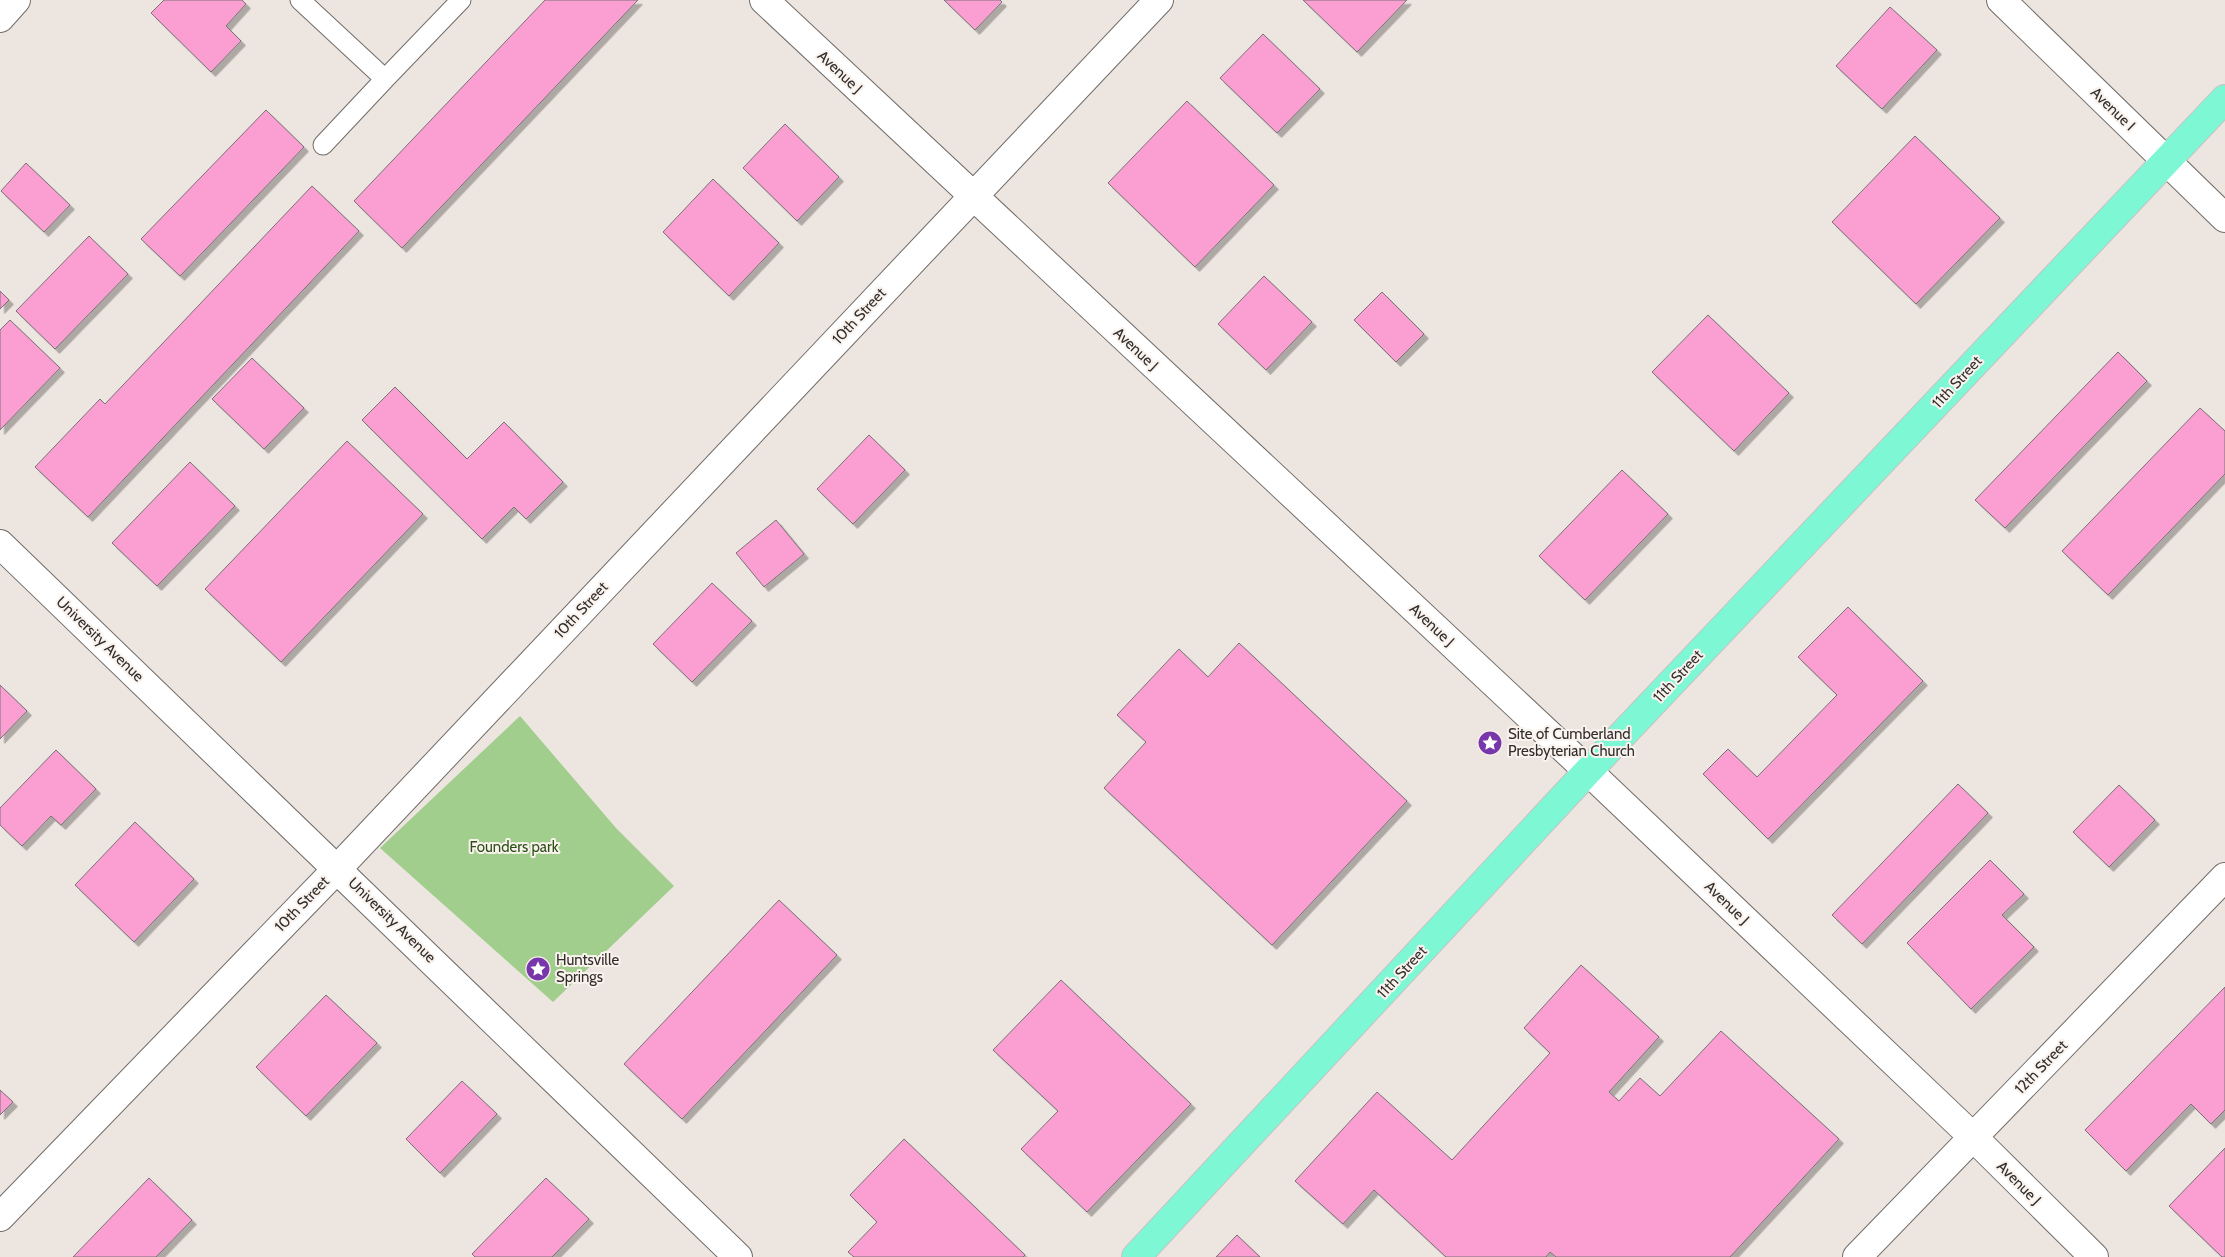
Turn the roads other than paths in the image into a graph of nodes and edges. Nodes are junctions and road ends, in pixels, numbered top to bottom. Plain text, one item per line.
1 (16, 0) edge
2 (300, 0) edge
3 (460, 0) edge
4 (764, 0) edge
5 (1159, 0) edge
6 (2001, 0) edge
7 (0, 18) edge
8 (385, 79) junction
9 (2225, 99) edge
10 (323, 145) dead end
11 (2166, 161) junction
12 (972, 196) junction
13 (2225, 218) edge
14 (0, 544) edge
15 (1588, 771) junction
16 (338, 868) junction
17 (2225, 877) edge
18 (1973, 1136) junction
19 (0, 1217) edge
20 (738, 1257) edge
21 (1136, 1257) edge
22 (1857, 1257) edge
23 (2094, 1257) edge

1 - 7 street
2 - 8 lane
3 - 8 lane
4 - 12 street, Avenue J
5 - 12 street, 10th Street
6 - 11 street, Avenue I
8 - 10 lane
9 - 11 main road, 11th Street
11 - 13 street, Avenue I
11 - 15 main road, 11th Street
12 - 15 street, Avenue J
12 - 16 street, 10th Street
14 - 16 street, University Avenue
15 - 18 street, Avenue J
15 - 21 main road, 11th Street
16 - 19 street, 10th Street
16 - 20 street, University Avenue
17 - 18 street, 12th Street
18 - 22 street, 12th Street
18 - 23 street, Avenue J

